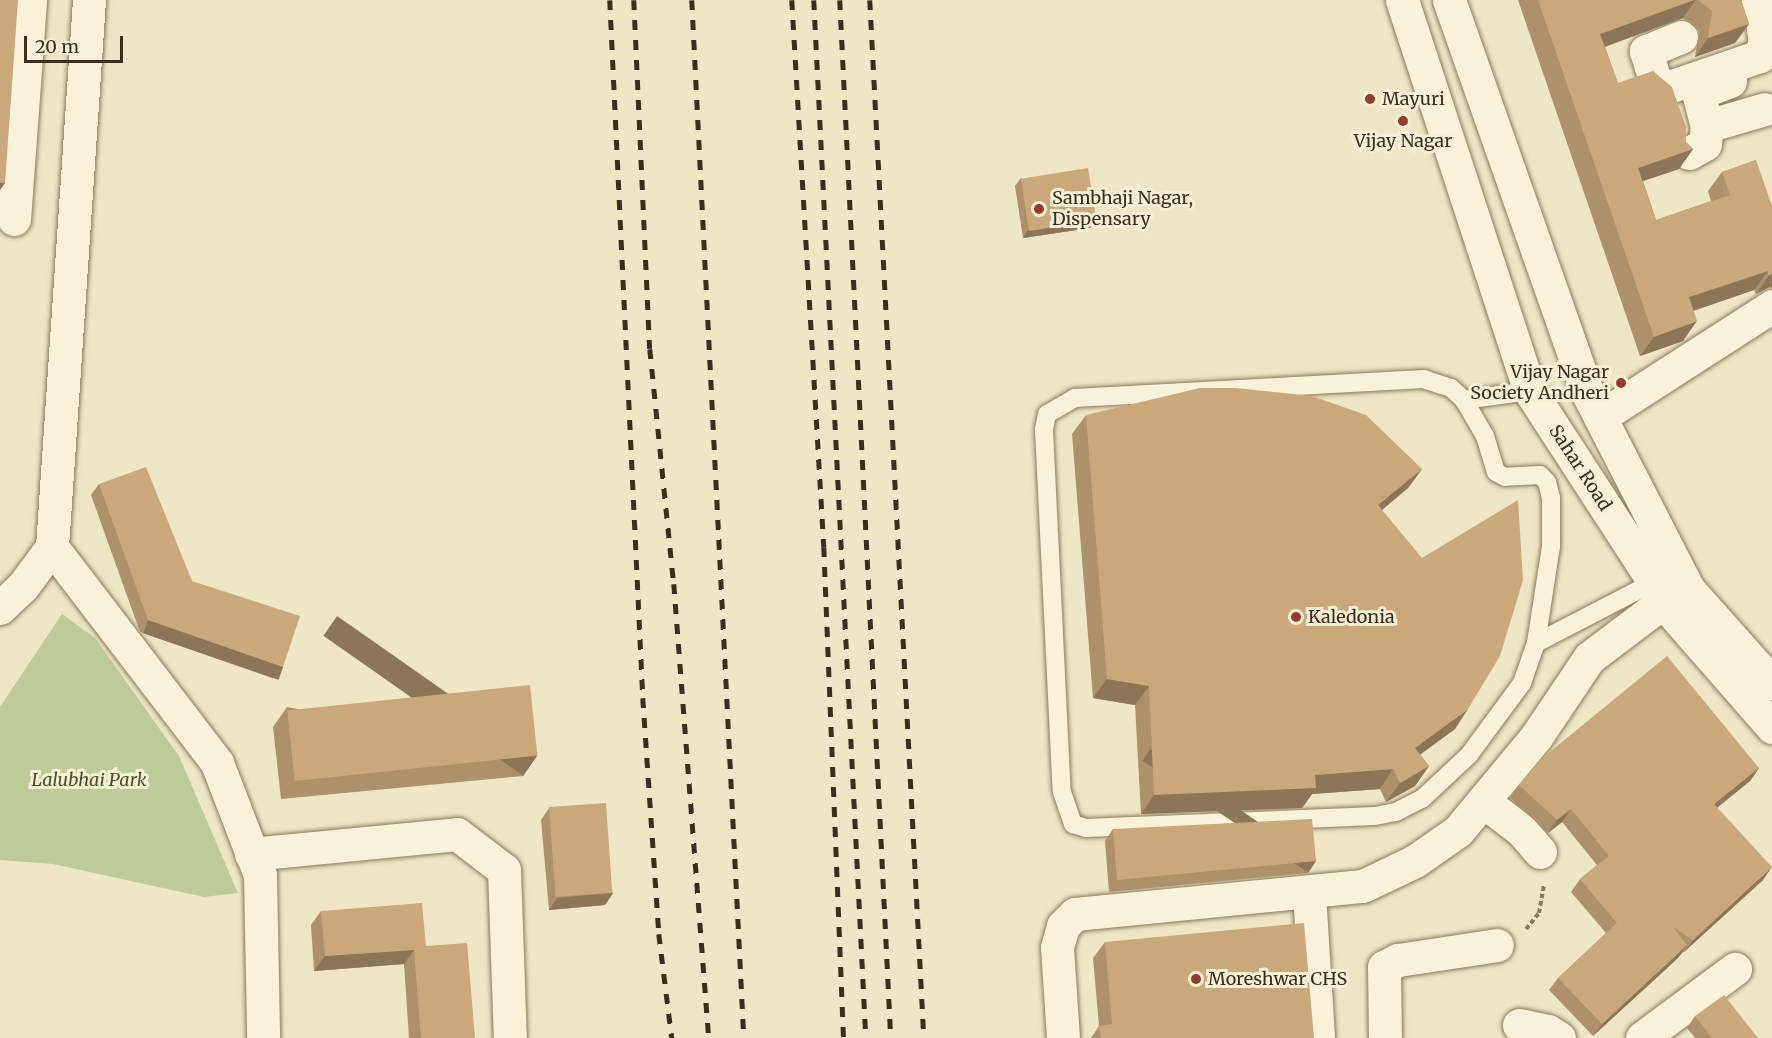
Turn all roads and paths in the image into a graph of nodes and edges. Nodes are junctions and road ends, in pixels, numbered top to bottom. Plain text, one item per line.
1 (30, 0) edge
2 (89, 0) edge
3 (1402, 0) edge
4 (1449, 0) edge
5 (1757, 32) edge
6 (1681, 37) edge
7 (13, 53) edge
8 (1768, 121) edge
9 (1707, 126) junction
10 (1689, 153) edge
11 (14, 219) dead end
12 (1772, 306) edge
13 (1530, 391) junction
14 (1464, 399) junction
15 (1600, 417) junction
16 (52, 547) junction
17 (1658, 592) junction
18 (0, 608) edge
19 (1536, 643) junction
20 (1772, 684) edge
21 (1772, 727) edge
22 (1483, 801) junction
23 (1540, 852) joint
24 (251, 854) junction
25 (1309, 893) junction
26 (1497, 945) joint
27 (1735, 969) dead end
28 (1519, 1025) dead end
29 (1660, 1032) edge
30 (263, 1038) edge
31 (510, 1038) edge
32 (1063, 1038) edge
33 (1318, 1038) edge
34 (1385, 1038) edge
35 (1559, 1038) edge

1 - 7 street
2 - 16 street
3 - 13 street, Sahar Road
4 - 15 street, Sahar Road
5 - 6 street
5 - 8 street
5 - 9 street
7 - 11 street
8 - 9 street
9 - 10 street
12 - 15 street
13 - 14 lane
13 - 17 street, Sahar Road
14 - 19 lane
14 - 19 lane
15 - 20 street, Sahar Road
16 - 18 street
16 - 24 street
17 - 19 lane
17 - 21 street, Sahar Road
17 - 22 street
22 - 23 street
22 - 25 street
23 - 26 path
24 - 30 street
24 - 31 street
25 - 32 street
25 - 33 street
26 - 34 street
27 - 29 street
28 - 35 street

